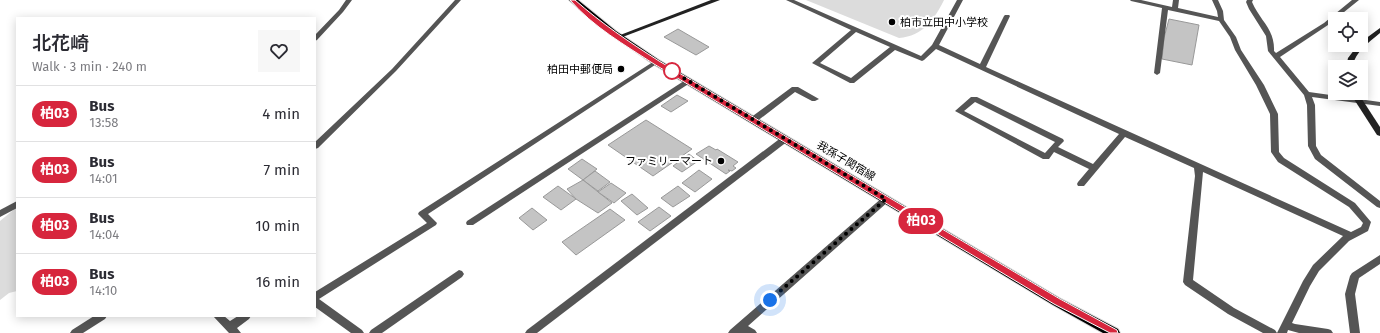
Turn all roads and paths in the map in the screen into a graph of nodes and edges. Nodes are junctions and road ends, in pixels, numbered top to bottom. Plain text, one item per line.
1 (349, 0) edge
2 (458, 0) edge
3 (573, 0) edge
4 (717, 0) edge
5 (789, 0) edge
6 (960, 0) edge
7 (1133, 0) edge
8 (1176, 0) edge
9 (1215, 0) edge
10 (1250, 0) edge
11 (1356, 0) edge
12 (1165, 8) junction
13 (1175, 10) junction
14 (1007, 16) dead end
15 (1221, 20) junction
16 (855, 30) junction
17 (1380, 30) edge
18 (618, 37) junction
19 (316, 38) edge
20 (1368, 39) edge
21 (935, 46) junction
22 (894, 47) junction
23 (1275, 57) junction
24 (656, 62) junction
25 (982, 67) junction
26 (1157, 73) dead end
27 (689, 81) junction
28 (1308, 94) junction
29 (815, 99) dead end
30 (1358, 101) junction
31 (1380, 104) edge
32 (753, 120) junction
33 (1125, 132) junction
34 (1380, 133) edge
35 (785, 139) junction
36 (316, 145) edge
37 (1053, 148) junction
38 (1198, 167) junction
39 (1095, 168) junction
40 (1081, 184) dead end
41 (886, 199) junction
42 (16, 205) edge
43 (1380, 205) edge
44 (0, 214) edge
45 (470, 223) dead end
46 (1351, 236) junction
47 (1380, 259) edge
48 (459, 274) dead end
49 (316, 296) edge
50 (316, 303) edge
51 (101, 317) edge
52 (219, 317) edge
53 (245, 317) edge
54 (1284, 329) edge
55 (233, 330) edge
56 (737, 330) edge
57 (80, 332) edge
58 (359, 333) edge
59 (374, 333) edge
60 (530, 333) edge
61 (752, 333) edge
62 (1114, 333) edge
63 (1272, 333) edge
64 (1328, 333) edge
65 (1355, 333) edge

1 - 19 street
2 - 36 street
3 - 18 main road, 我孫子関宿線
4 - 18 street
5 - 16 street
6 - 21 street
7 - 12 street
8 - 13 street
9 - 15 street
10 - 23 street
11 - 23 street
12 - 13 street
12 - 26 street
13 - 15 street
14 - 25 street
15 - 46 street
16 - 22 street
16 - 22 street
17 - 20 street
18 - 24 main road, 我孫子関宿線
21 - 22 street
21 - 25 street
23 - 28 street
24 - 27 main road, 我孫子関宿線
24 - 49 street
25 - 33 street
27 - 32 main road, 我孫子関宿線
27 - 45 street
28 - 30 street
28 - 43 street
29 - 32 street
30 - 31 street
30 - 34 street
32 - 35 main road, 我孫子関宿線
33 - 38 street
33 - 39 street
35 - 41 main road, 我孫子関宿線
35 - 60 street
37 - 37 street
37 - 39 street
38 - 46 street
38 - 63 street
39 - 40 street
41 - 56 street
41 - 62 main road, 我孫子関宿線
42 - 44 street
46 - 54 street
47 - 65 street
48 - 59 street
50 - 58 street
51 - 57 street
52 - 55 street
53 - 55 street
54 - 64 street
56 - 61 street

